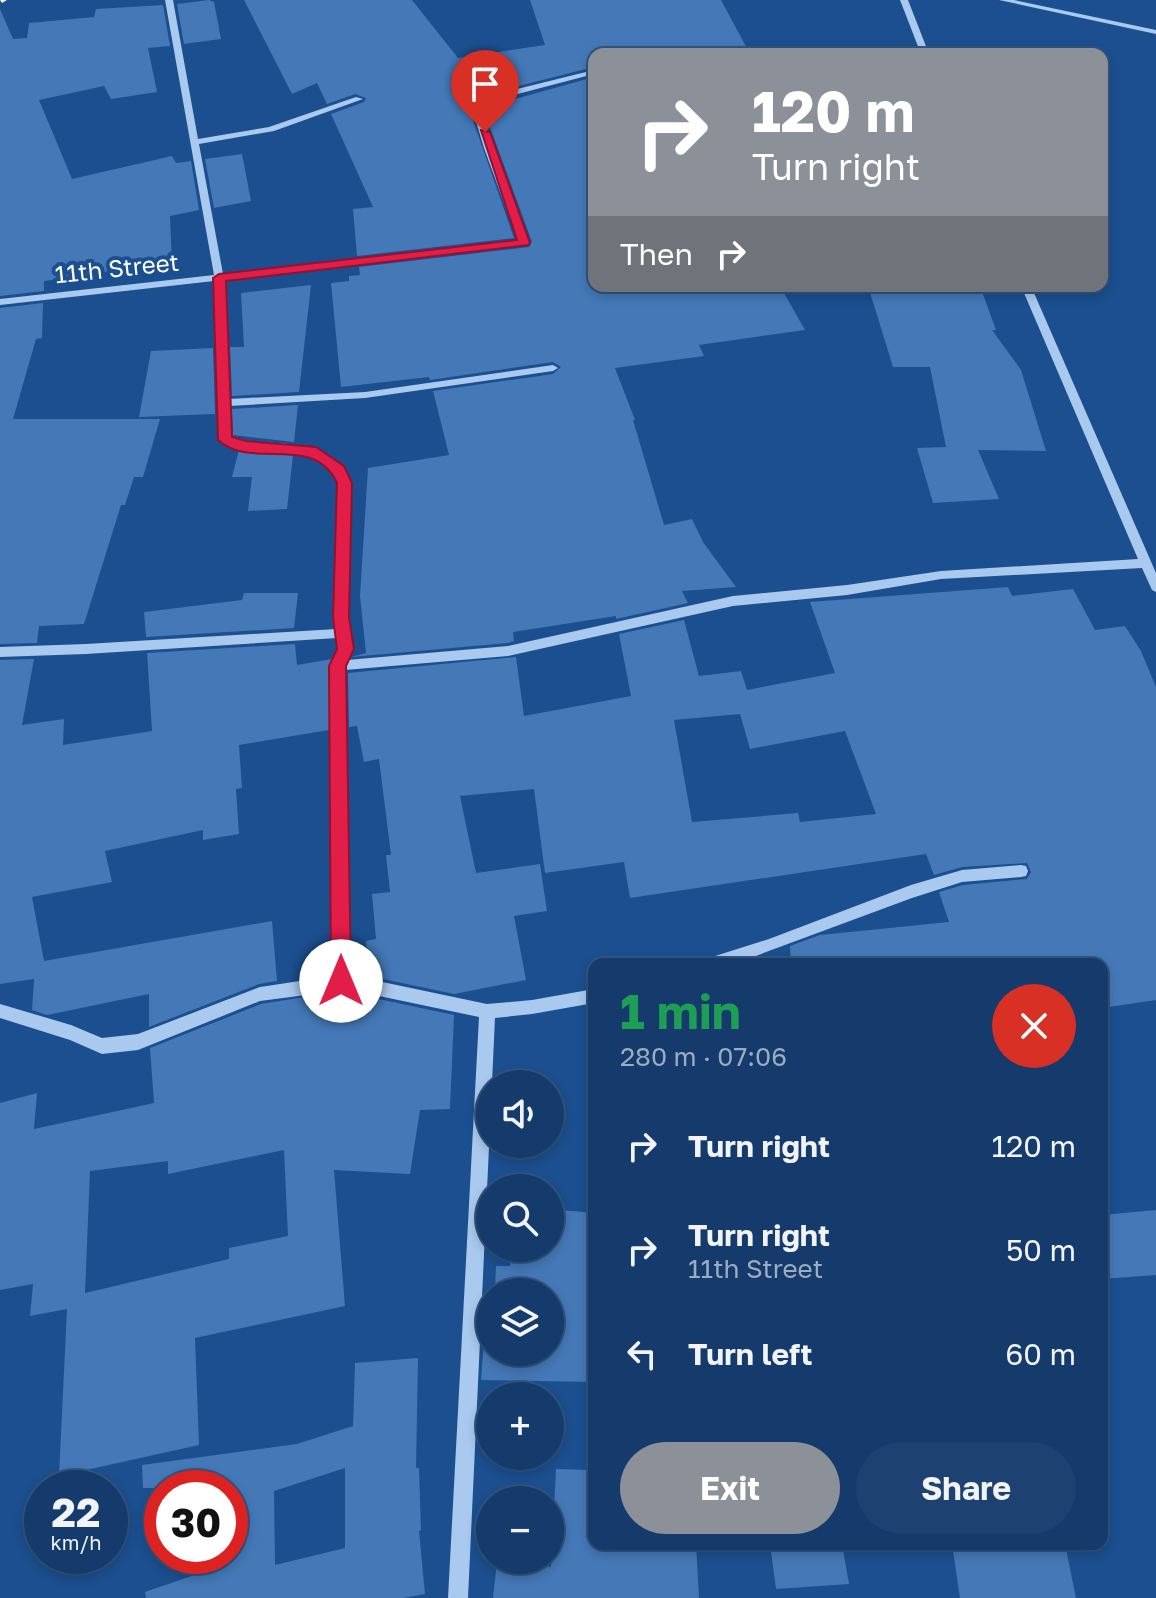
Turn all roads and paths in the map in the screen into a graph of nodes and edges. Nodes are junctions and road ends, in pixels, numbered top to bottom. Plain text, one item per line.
1 (169, 0) edge
2 (904, 0) edge
3 (1003, 0) edge
4 (1156, 32) edge
5 (923, 48) edge
6 (588, 74) edge
7 (359, 99) dead end
8 (197, 142) junction
9 (219, 278) junction
10 (1029, 292) edge
11 (0, 302) edge
12 (553, 368) dead end
13 (223, 403) junction
14 (1146, 563) junction
15 (1156, 587) edge
16 (342, 633) junction
17 (0, 652) edge
18 (338, 666) junction
19 (1021, 871) dead end
20 (731, 958) edge
21 (341, 981) junction
22 (588, 997) edge
23 (0, 1011) edge
24 (487, 1011) junction
25 (458, 1598) edge

1 - 8 street
2 - 5 street
3 - 4 street
6 - 9 street, 11th Street
7 - 8 street
8 - 9 street
9 - 11 street, 11th Street
9 - 13 street
10 - 14 street
12 - 13 street
13 - 16 street
14 - 15 street
14 - 18 street
16 - 17 street
16 - 18 street
18 - 21 street
19 - 20 street
21 - 23 street
21 - 24 street
22 - 24 street
24 - 25 street

